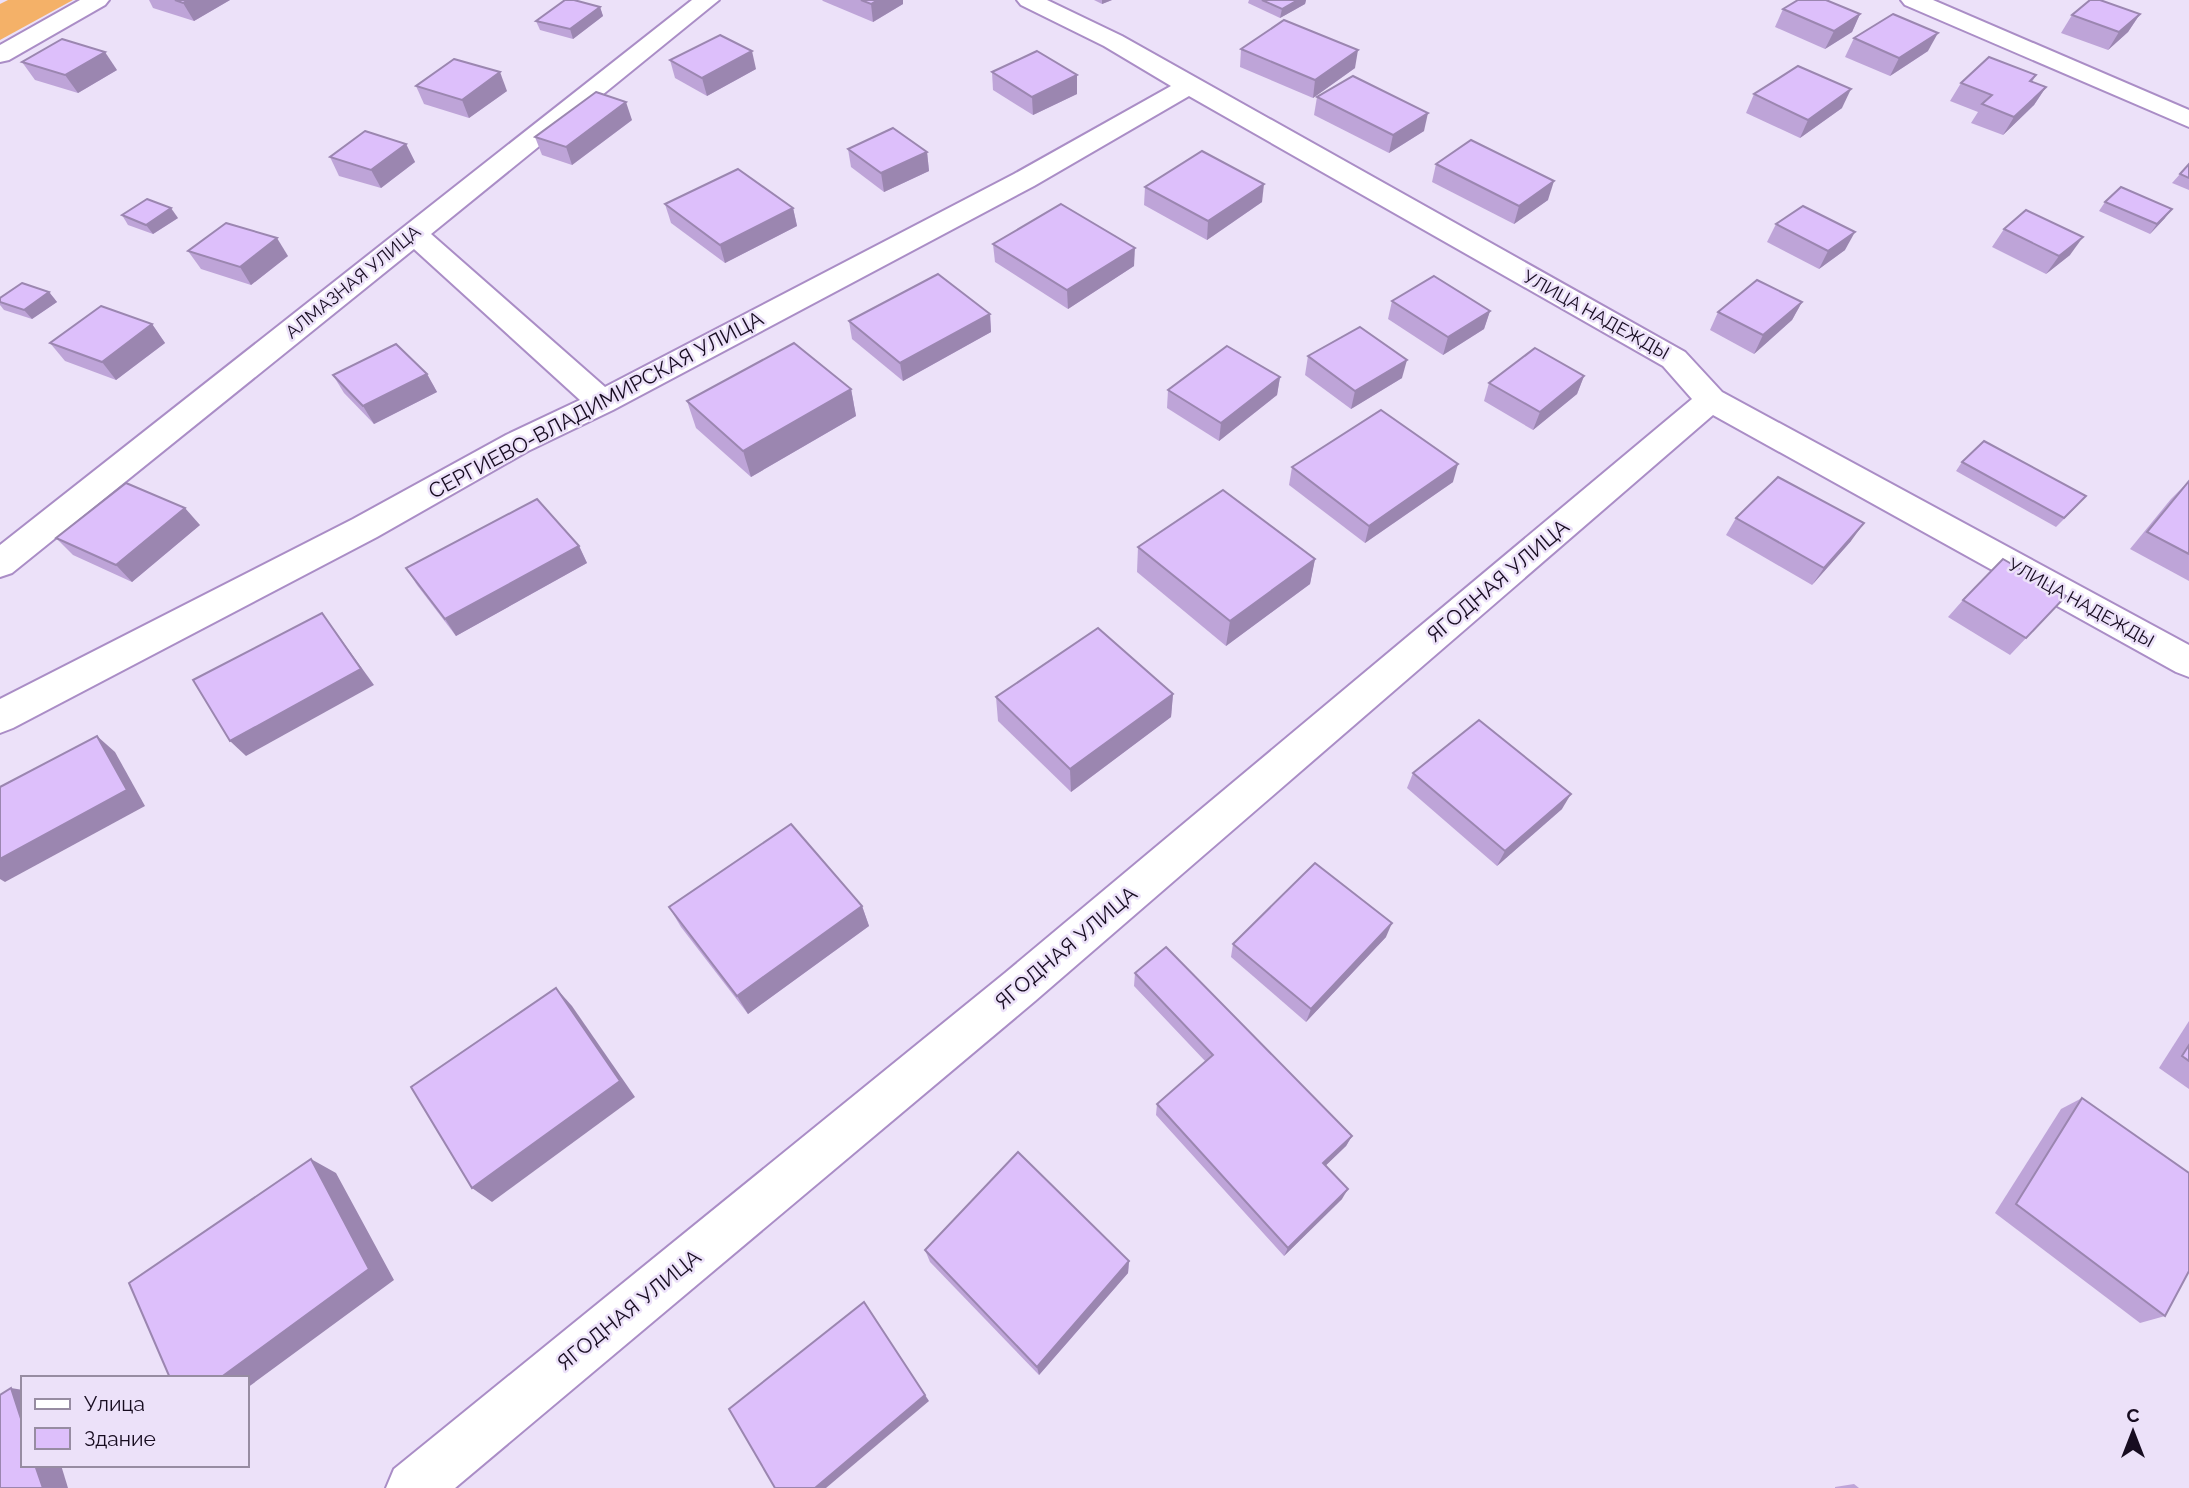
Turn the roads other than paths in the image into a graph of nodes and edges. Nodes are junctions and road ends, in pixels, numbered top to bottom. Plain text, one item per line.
1 (97, 0) edge
2 (707, 0) edge
3 (1029, 0) edge
4 (1913, 0) edge
5 (0, 55) edge
6 (1189, 86) junction
7 (2189, 119) edge
8 (414, 234) junction
9 (1711, 400) junction
10 (601, 402) junction
11 (0, 564) edge
12 (2189, 662) edge
13 (0, 717) edge
14 (413, 1488) edge

1 - 5 street
2 - 8 street, АЛМАЗНАЯ УЛИЦА
3 - 6 street, УЛИЦА НАДЕЖДЫ
4 - 7 street
6 - 9 street, УЛИЦА НАДЕЖДЫ
6 - 10 street, СЕРГИЕВО-ВЛАДИМИРСКАЯ УЛИЦА
8 - 10 street
8 - 11 street, АЛМАЗНАЯ УЛИЦА
9 - 12 street, УЛИЦА НАДЕЖДЫ
9 - 14 street, ЯГОДНАЯ УЛИЦА
10 - 13 street, СЕРГИЕВО-ВЛАДИМИРСКАЯ УЛИЦА

